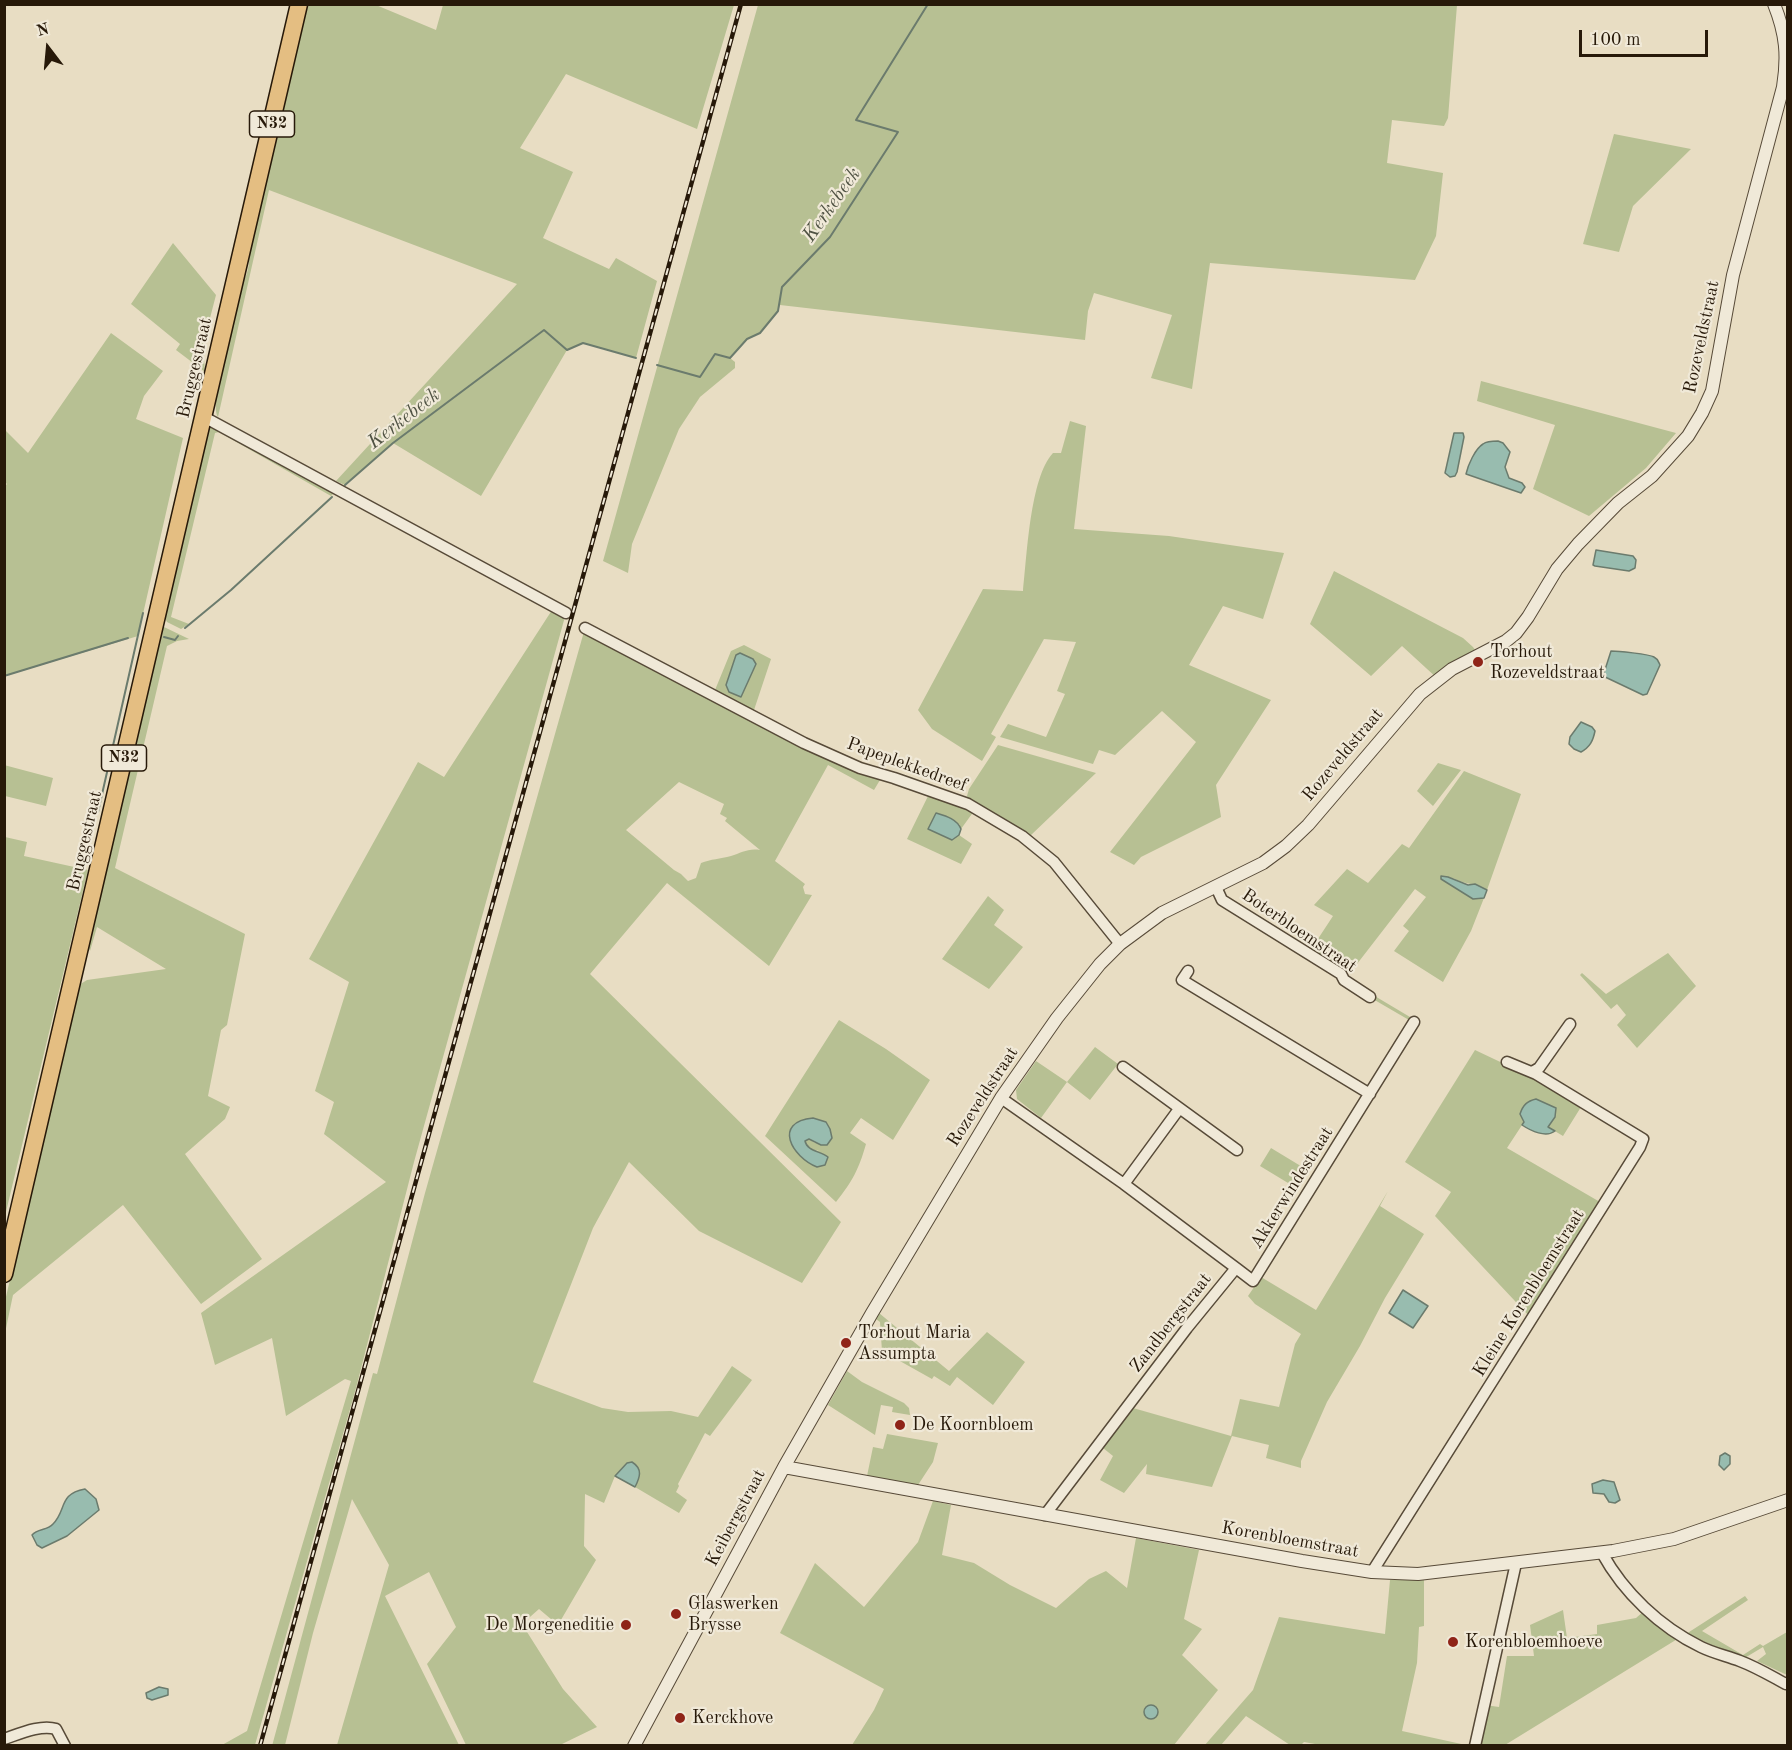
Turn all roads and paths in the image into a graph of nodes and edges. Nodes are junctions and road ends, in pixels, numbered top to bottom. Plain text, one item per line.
1 (299, 4) edge
2 (1774, 4) edge
3 (204, 417) junction
4 (566, 613) dead end
5 (585, 628) dead end
6 (1216, 887) junction
7 (1120, 944) junction
8 (1188, 970) dead end
9 (1370, 997) dead end
10 (1414, 1022) dead end
11 (1570, 1024) dead end
12 (1507, 1062) dead end
13 (1123, 1067) dead end
14 (1532, 1072) junction
15 (1370, 1094) junction
16 (1001, 1098) junction
17 (1179, 1109) junction
18 (1237, 1150) dead end
19 (1124, 1185) junction
20 (1236, 1268) junction
21 (4, 1274) edge
22 (784, 1467) junction
23 (1788, 1500) edge
24 (1045, 1515) junction
25 (1602, 1553) junction
26 (1516, 1563) junction
27 (1372, 1572) junction
28 (1786, 1684) dead end
29 (4, 1739) edge
30 (65, 1746) edge
31 (634, 1746) edge
32 (1475, 1746) edge

1 - 3 main road, Bruggestraat / N32
2 - 6 street, Rozeveldstraat
3 - 4 street
3 - 21 main road, Bruggestraat / N32
5 - 7 street, Papeplekkedreef
6 - 7 street, Rozeveldstraat
6 - 9 street, Boterbloemstraat
7 - 16 street, Rozeveldstraat
8 - 15 street
10 - 15 street, Akkerwindestraat
11 - 14 street
12 - 14 street
13 - 17 street
14 - 27 street, Kleine Korenbloemstraat
15 - 20 street, Akkerwindestraat
16 - 19 street, Zandbergstraat
16 - 22 street, Rozeveldstraat
17 - 18 street
17 - 19 street
19 - 20 street, Zandbergstraat
20 - 24 street, Zandbergstraat
22 - 24 street, Korenbloemstraat
22 - 31 street, Keibergstraat
23 - 25 street, Korenbloemstraat
24 - 27 street, Korenbloemstraat
25 - 26 street, Korenbloemstraat
25 - 28 street
26 - 27 street, Korenbloemstraat
26 - 32 street
29 - 30 street

